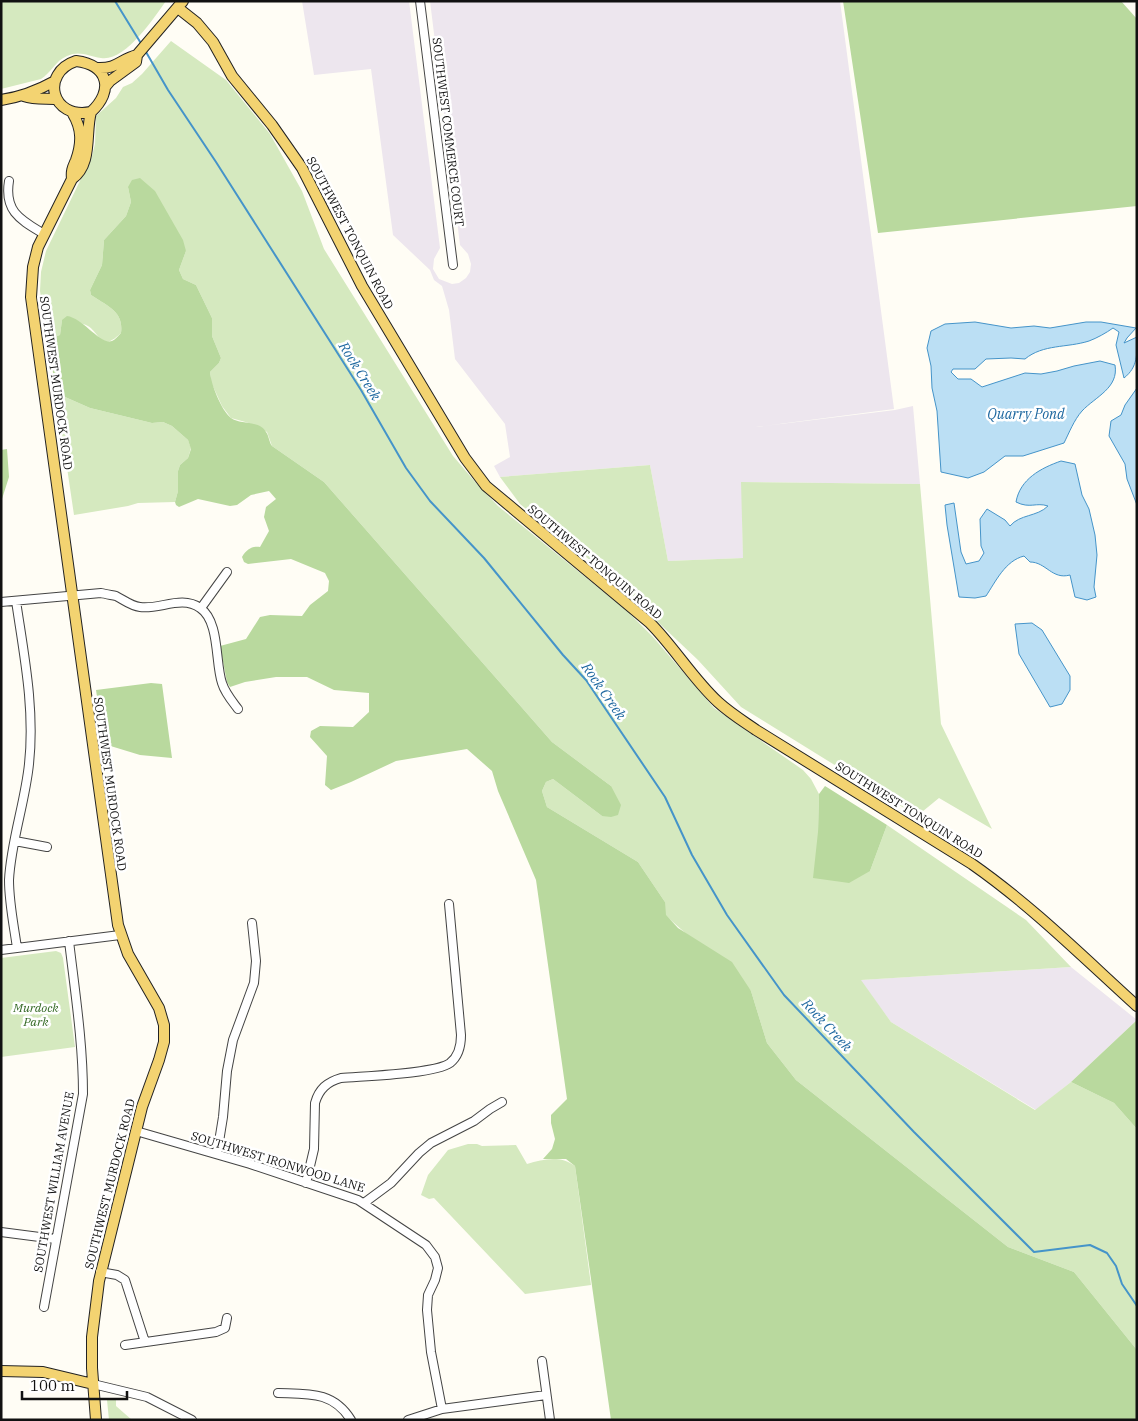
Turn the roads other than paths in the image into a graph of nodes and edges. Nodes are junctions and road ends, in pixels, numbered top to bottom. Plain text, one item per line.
1 (420, 1) edge
2 (180, 5) edge
3 (137, 56) junction
4 (97, 68) junction
5 (55, 81) junction
6 (105, 88) junction
7 (24, 96) junction
8 (57, 99) junction
9 (1, 100) edge
10 (92, 112) junction
11 (73, 114) junction
12 (72, 178) junction
13 (9, 181) dead end
14 (44, 234) junction
15 (453, 265) dead end
16 (228, 572) dead end
17 (73, 596) junction
18 (16, 601) junction
19 (1, 602) edge
20 (200, 608) junction
21 (238, 709) dead end
22 (15, 841) junction
23 (47, 847) dead end
24 (449, 904) dead end
25 (252, 923) dead end
26 (120, 935) junction
27 (69, 941) junction
28 (17, 948) junction
29 (1, 950) edge
30 (1137, 1006) edge
31 (502, 1102) dead end
32 (136, 1131) junction
33 (217, 1154) junction
34 (306, 1183) junction
35 (364, 1203) junction
36 (1, 1232) edge
37 (55, 1238) junction
38 (100, 1272) junction
39 (44, 1307) dead end
40 (227, 1318) dead end
41 (145, 1342) junction
42 (126, 1345) dead end
43 (542, 1361) dead end
44 (1, 1371) edge
45 (93, 1384) junction
46 (278, 1392) dead end
47 (546, 1395) junction
48 (442, 1409) junction
49 (96, 1420) edge
50 (192, 1420) edge
51 (351, 1420) edge
52 (408, 1420) edge
53 (550, 1420) edge

1 - 15 street, SOUTHWEST COMMERCE COURT
2 - 3 main road
2 - 30 main road, SOUTHWEST TONQUIN ROAD
3 - 4 main road
3 - 6 main road
4 - 5 main road
4 - 6 main road
5 - 7 main road
5 - 8 main road
6 - 10 main road
7 - 8 main road
7 - 9 main road
8 - 11 main road
10 - 11 main road
10 - 12 main road, SOUTHWEST MURDOCK ROAD
11 - 12 main road, SOUTHWEST MURDOCK ROAD
12 - 14 main road, SOUTHWEST MURDOCK ROAD
13 - 14 street
14 - 17 main road, SOUTHWEST MURDOCK ROAD
16 - 20 street
17 - 18 street
17 - 20 street
17 - 26 main road, SOUTHWEST MURDOCK ROAD
18 - 19 street
18 - 22 street
20 - 21 street
22 - 23 street
22 - 28 street
24 - 34 street
25 - 33 street
26 - 27 street
26 - 32 main road, SOUTHWEST MURDOCK ROAD
27 - 28 street
27 - 37 street, SOUTHWEST WILLIAM AVENUE
28 - 29 street
31 - 35 street, SOUTHWEST IRONWOOD LANE
32 - 33 street, SOUTHWEST IRONWOOD LANE
32 - 38 main road, SOUTHWEST MURDOCK ROAD
33 - 34 street, SOUTHWEST IRONWOOD LANE
34 - 35 street, SOUTHWEST IRONWOOD LANE
35 - 48 street
36 - 37 street
37 - 39 street, SOUTHWEST WILLIAM AVENUE
38 - 41 street
38 - 45 main road, SOUTHWEST MURDOCK ROAD
40 - 41 street
41 - 42 street
43 - 47 street
44 - 45 main road
45 - 49 main road, SOUTHWEST MURDOCK ROAD
45 - 50 street
46 - 51 street
47 - 48 street
47 - 53 street
48 - 52 street

